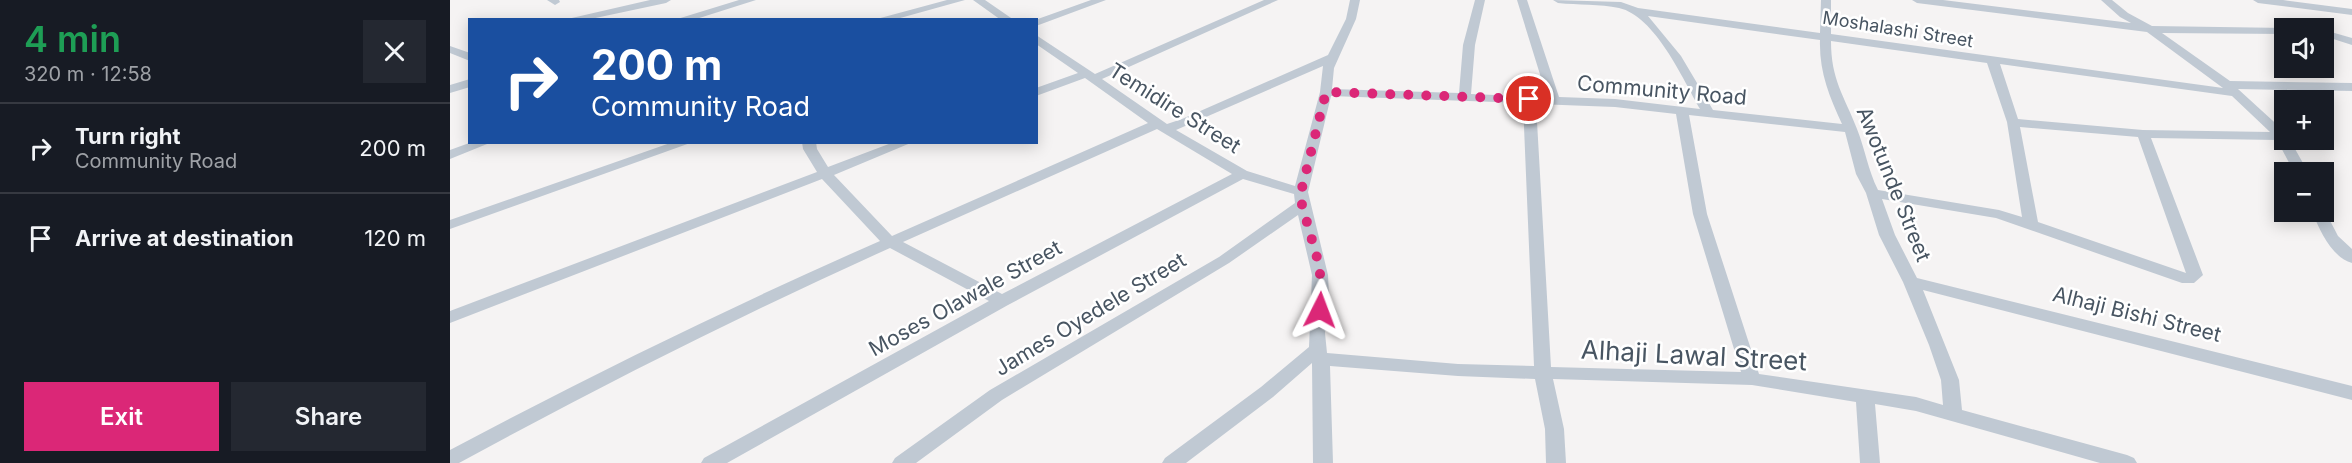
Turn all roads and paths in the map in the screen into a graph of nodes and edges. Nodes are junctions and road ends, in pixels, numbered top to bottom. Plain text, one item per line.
1 (666, 0) edge
2 (960, 0) edge
3 (978, 0) edge
4 (1101, 0) edge
5 (1273, 0) edge
6 (1355, 0) edge
7 (1480, 0) edge
8 (1522, 0) edge
9 (1558, 0) edge
10 (1826, 0) edge
11 (1917, 0) edge
12 (2106, 0) edge
13 (2258, 0) edge
14 (744, 1) edge
15 (1636, 11) junction
16 (2352, 12) edge
17 (578, 18) edge
18 (686, 18) edge
19 (886, 18) edge
20 (1006, 18) edge
21 (1038, 22) edge
22 (2150, 29) junction
23 (2274, 31) edge
24 (1824, 36) junction
25 (2334, 36) edge
26 (1038, 39) edge
27 (2352, 42) edge
28 (468, 46) edge
29 (452, 50) edge
30 (468, 57) edge
31 (1334, 57) junction
32 (1993, 62) junction
33 (1089, 77) junction
34 (468, 84) edge
35 (2352, 87) edge
36 (450, 89) edge
37 (2231, 89) junction
38 (1038, 91) edge
39 (1326, 92) junction
40 (1465, 96) junction
41 (1529, 99) junction
42 (1554, 100) junction
43 (1682, 110) junction
44 (1708, 112) junction
45 (2013, 122) junction
46 (1161, 126) junction
47 (1851, 129) junction
48 (2274, 129) edge
49 (2144, 134) junction
50 (2274, 136) edge
51 (480, 144) edge
52 (681, 144) edge
53 (809, 144) edge
54 (902, 144) edge
55 (450, 155) edge
56 (825, 174) junction
57 (1242, 174) junction
58 (1873, 193) junction
59 (1302, 199) junction
60 (2324, 222) edge
61 (450, 225) edge
62 (2031, 225) junction
63 (888, 241) junction
64 (2352, 258) edge
65 (1911, 282) junction
66 (1002, 301) junction
67 (450, 317) edge
68 (1318, 355) junction
69 (1543, 373) junction
70 (1752, 378) junction
71 (2352, 393) edge
72 (1866, 396) junction
73 (1953, 415) junction
74 (450, 459) edge
75 (711, 463) edge
76 (903, 463) edge
77 (1172, 463) edge
78 (1323, 463) edge
79 (1556, 463) edge
80 (1870, 463) edge
81 (2127, 463) edge

1 - 17 street
2 - 19 street
3 - 20 street
4 - 21 street
5 - 33 street
6 - 31 street
7 - 40 street
8 - 42 street
9 - 15 street, Moshalashi Street
10 - 24 street, Awotunde Street
11 - 22 street
12 - 22 street
13 - 16 street
14 - 18 street
15 - 24 street, Moshalashi Street
15 - 44 street
22 - 23 street
22 - 37 street
24 - 32 street, Moshalashi Street
24 - 47 street, Awotunde Street
25 - 27 street
26 - 33 street, Temidire Street
28 - 29 street
29 - 30 street
31 - 39 street
31 - 46 street
32 - 37 street, Moshalashi Street
32 - 45 street
33 - 38 street
33 - 46 street, Temidire Street
34 - 36 street
35 - 37 street, Moshalashi Street
37 - 48 street
39 - 40 street, Community Road
39 - 59 street
40 - 41 street, Community Road
41 - 42 street, Community Road
41 - 69 street
42 - 43 street, Community Road
43 - 44 street, Community Road
43 - 70 street
44 - 47 street, Community Road
45 - 49 street
45 - 62 street
46 - 57 street, Temidire Street
46 - 63 street
47 - 58 street, Awotunde Street
49 - 50 street
49 - 62 street
51 - 55 street
52 - 61 street
53 - 56 street
54 - 56 street
56 - 63 street
56 - 67 street
57 - 59 street, Temidire Street
57 - 66 street, Moses Olawale Street
58 - 62 street
58 - 65 street, Awotunde Street
59 - 68 street
59 - 76 street, James Oyedele Street
60 - 64 street
63 - 66 street
63 - 74 street
65 - 71 street, Alhaji Bishi Street
65 - 73 street, Awotunde Street
66 - 75 street, Moses Olawale Street
68 - 69 street, Alhaji Lawal Street
68 - 77 street
68 - 78 street
69 - 70 street, Alhaji Lawal Street
69 - 79 street
70 - 72 street, Alhaji Lawal Street
72 - 73 street, Alhaji Lawal Street
72 - 80 street
73 - 81 street, Alhaji Lawal Street

